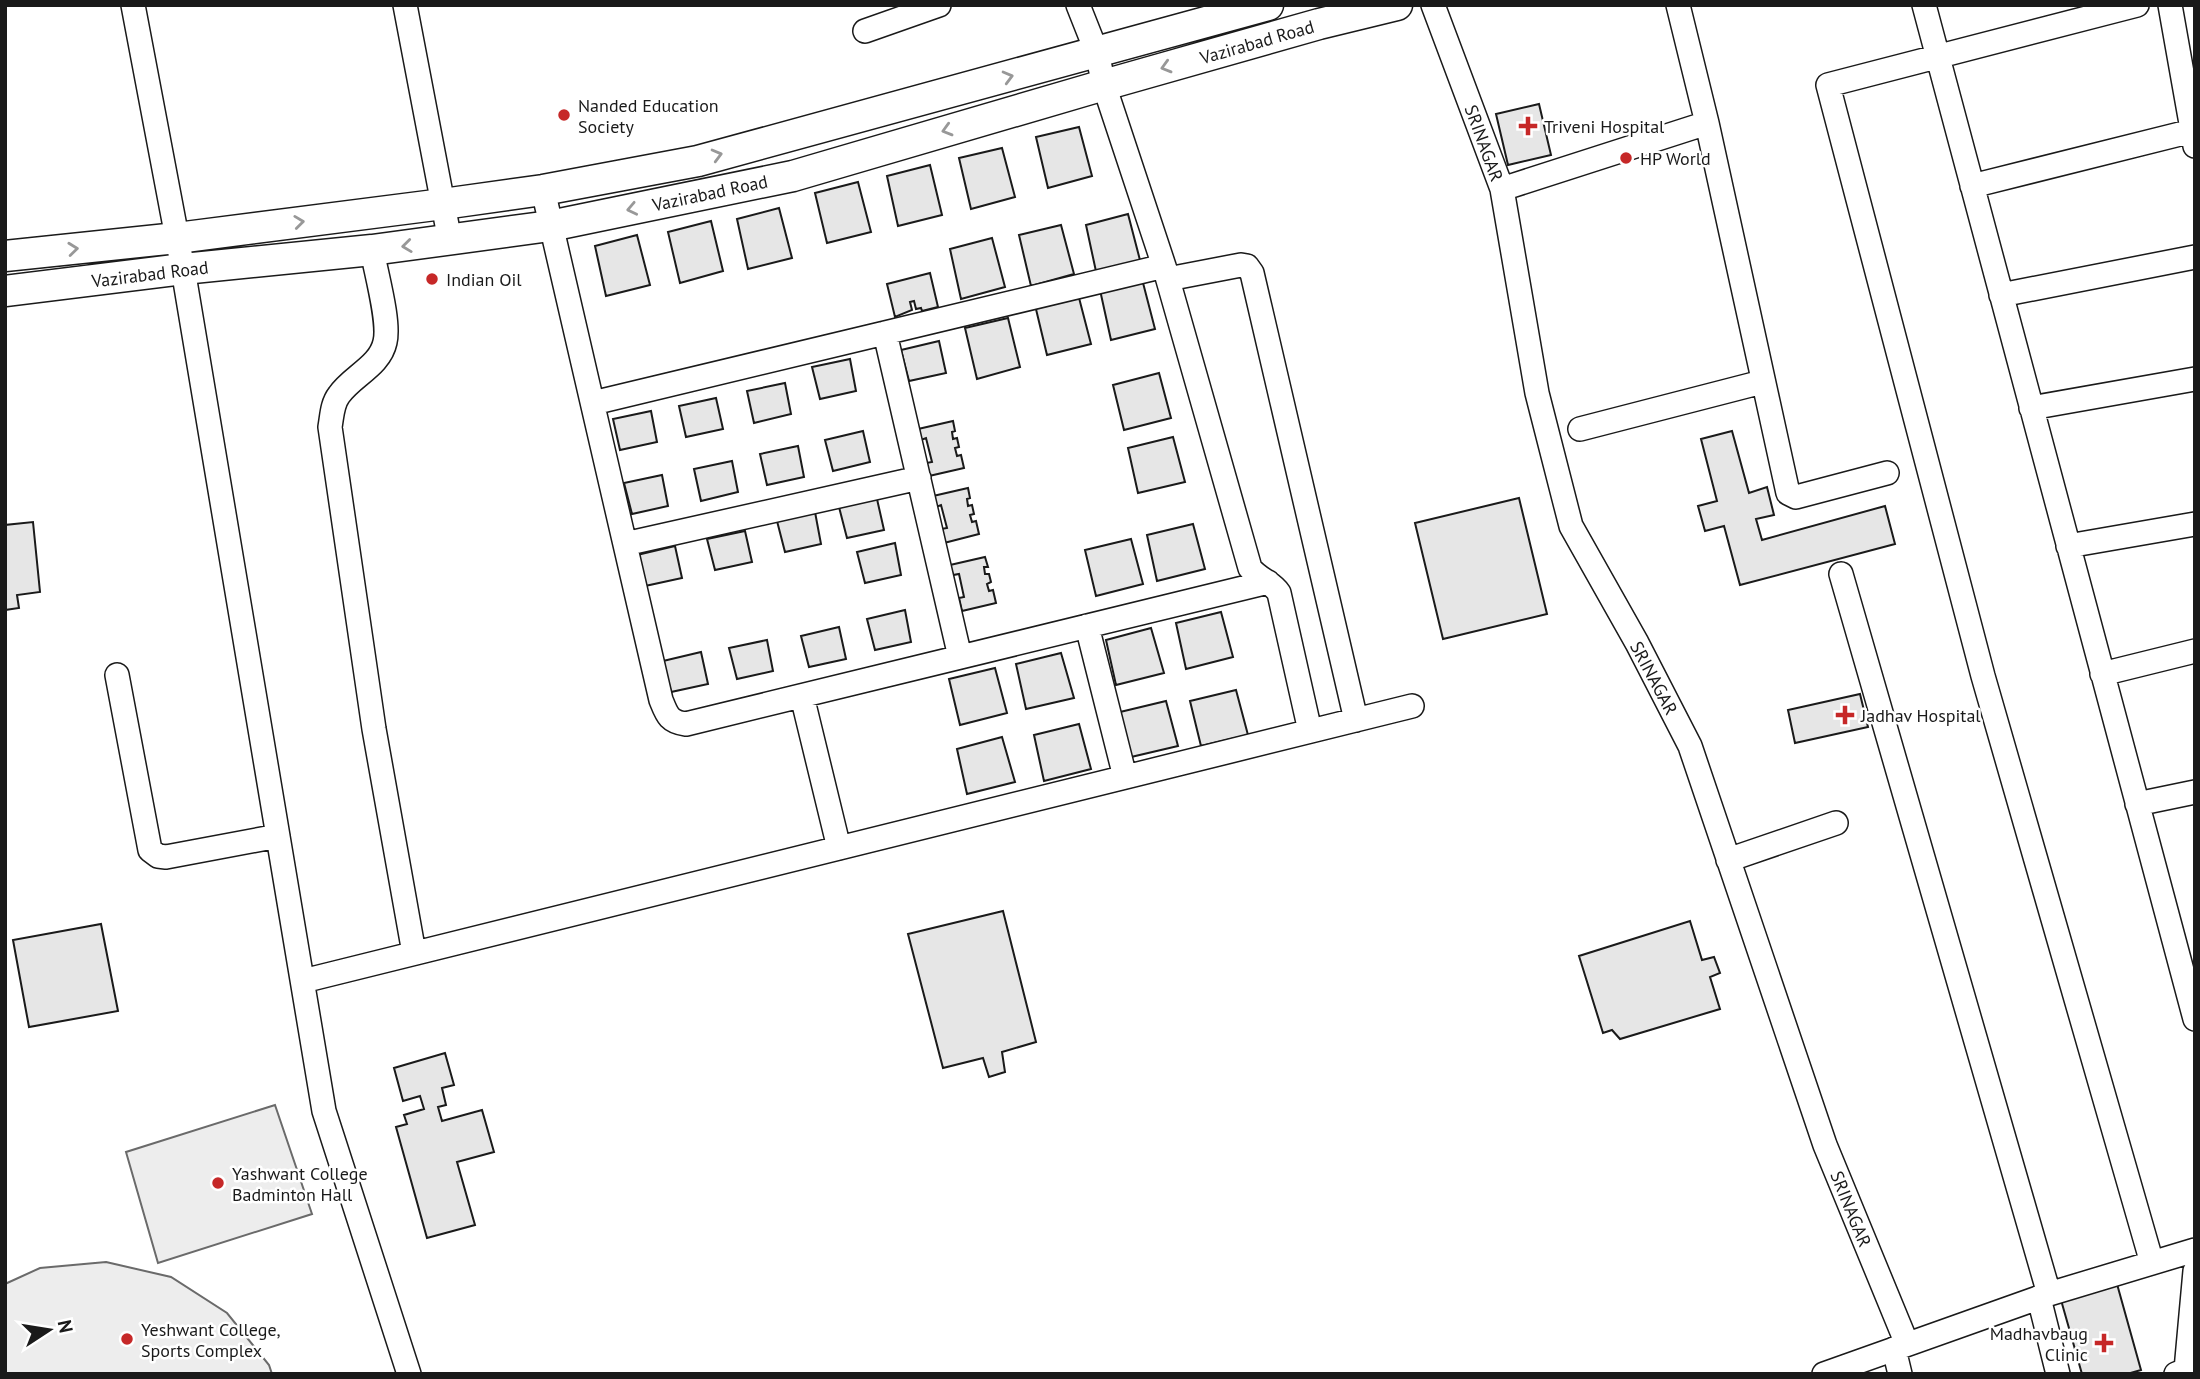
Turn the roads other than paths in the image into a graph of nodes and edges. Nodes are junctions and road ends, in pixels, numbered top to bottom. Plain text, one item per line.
1 (132, 5) edge
2 (405, 5) edge
3 (939, 5) edge
4 (1078, 5) edge
5 (1268, 5) edge
6 (1397, 5) edge
7 (1433, 5) edge
8 (1678, 5) edge
9 (1924, 5) edge
10 (2137, 5) edge
11 (2170, 5) edge
12 (865, 31) dead end
13 (1097, 53) junction
14 (1938, 58) junction
15 (1104, 85) junction
16 (2190, 87) edge
17 (1707, 123) junction
18 (2193, 139) edge
19 (1972, 186) junction
20 (1502, 189) junction
21 (543, 190) junction
22 (443, 204) junction
23 (550, 226) junction
24 (177, 238) junction
25 (450, 241) junction
26 (372, 250) junction
27 (5, 256) edge
28 (2195, 257) edge
29 (183, 269) junction
30 (1166, 273) junction
31 (5, 291) edge
32 (2001, 295) junction
33 (885, 333) junction
34 (2195, 379) edge
35 (1762, 382) junction
36 (593, 403) junction
37 (2031, 408) junction
38 (1580, 429) dead end
39 (1887, 473) dead end
40 (919, 478) junction
41 (2195, 524) edge
42 (625, 544) junction
43 (2068, 546) junction
44 (1841, 574) dead end
45 (1268, 582) junction
46 (1087, 626) junction
47 (2195, 651) edge
48 (960, 657) junction
49 (2102, 674) junction
50 (117, 675) dead end
51 (802, 696) junction
52 (1412, 706) dead end
53 (1356, 720) junction
54 (1310, 731) junction
55 (1125, 777) junction
56 (2195, 793) edge
57 (2137, 804) junction
58 (1836, 823) dead end
59 (278, 836) junction
60 (839, 848) junction
61 (1728, 860) junction
62 (414, 953) junction
63 (303, 981) junction
64 (2195, 1019) edge
65 (2195, 1250) edge
66 (2152, 1263) junction
67 (2195, 1271) edge
68 (2044, 1296) junction
69 (1900, 1347) junction
70 (409, 1374) edge
71 (1824, 1374) edge
72 (1900, 1374) edge
73 (2058, 1374) edge
74 (2175, 1374) edge

1 - 24 street
2 - 22 street
3 - 12 street
4 - 13 street
5 - 13 main road, Vazirabad Road
6 -> 15 main road, Vazirabad Road
7 - 20 street, SRINAGAR
8 - 17 street
9 - 14 street
10 - 14 street
11 - 16 street
13 - 15 street
21 -> 13 main road, Vazirabad Road
14 - 19 street
14 - 66 street
15 -> 23 main road, Vazirabad Road
15 - 30 street
16 - 18 street
17 - 20 street
17 - 35 street
18 - 19 street
19 - 32 street
20 - 61 street, SRINAGAR
21 - 22 main road, Vazirabad Road
21 - 23 street
24 -> 22 main road, Vazirabad Road
22 - 25 street
23 - 25 main road, Vazirabad Road
23 - 36 street
27 -> 24 main road, Vazirabad Road
24 - 29 street
25 -> 26 main road, Vazirabad Road
26 - 29 main road, Vazirabad Road
26 - 62 street
28 - 32 street
29 - 31 main road, Vazirabad Road
29 - 59 street
30 - 33 street
30 - 45 street
30 - 53 street
32 - 37 street
33 - 36 street
33 - 40 street
34 - 37 street
35 - 38 street
35 - 39 street
36 - 42 street
37 - 43 street
40 - 42 street
40 - 48 street
41 - 43 street
42 - 51 street
43 - 49 street
44 - 68 street
45 - 46 street
45 - 54 street
46 - 48 street
46 - 55 street
47 - 49 street
48 - 51 street
49 - 57 street
50 - 59 street
51 - 60 street
52 - 53 street
53 - 54 street
54 - 55 street
55 - 60 street
56 - 57 street
57 - 64 street
58 - 61 street
59 - 63 street
60 - 62 street
61 - 69 street, SRINAGAR
62 - 63 street
63 - 70 street
65 - 66 street
66 - 68 street
67 - 74 street
68 - 69 street
68 - 73 street
69 - 71 street
69 - 72 street, SRINAGAR

